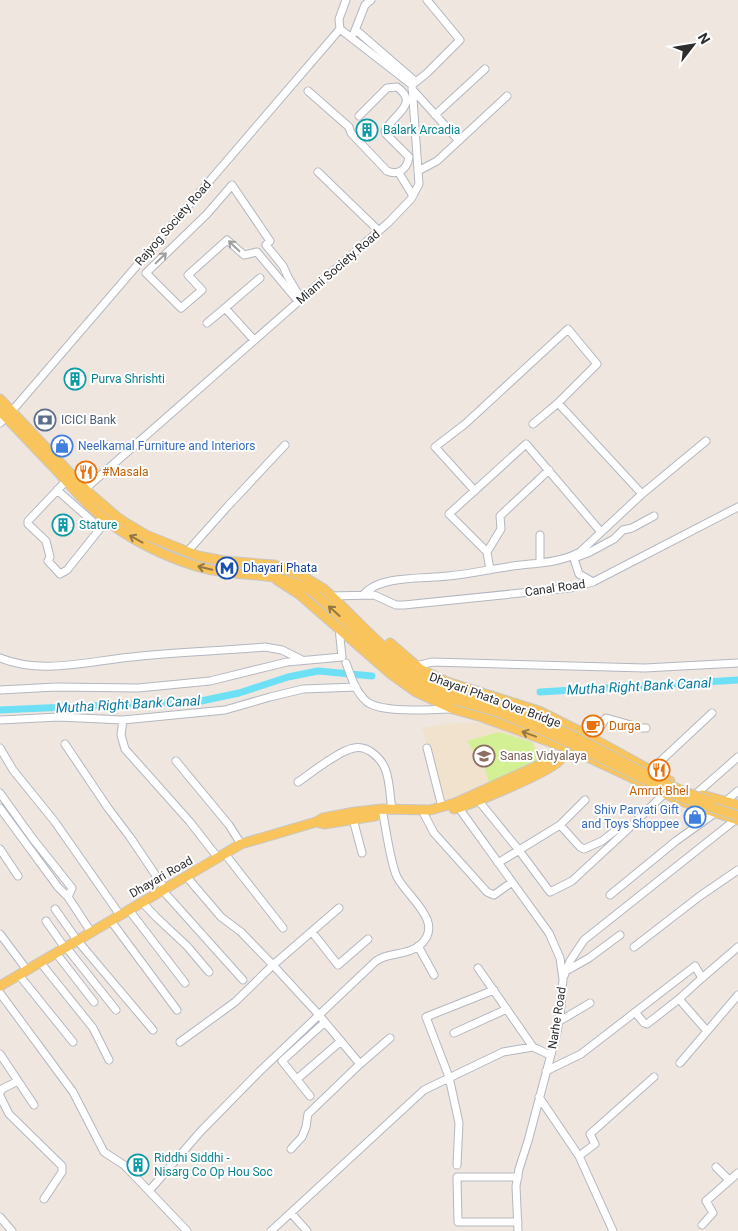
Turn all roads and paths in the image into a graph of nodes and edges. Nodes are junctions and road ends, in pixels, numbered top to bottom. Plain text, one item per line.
1 (346, 0) edge
2 (371, 0) edge
3 (427, 0) edge
4 (340, 28) junction
5 (356, 30) junction
6 (350, 37) junction
7 (386, 60) junction
8 (485, 69) dead end
9 (413, 85) junction
10 (308, 91) dead end
11 (507, 96) dead end
12 (435, 115) junction
13 (359, 116) dead end
14 (459, 141) junction
15 (418, 171) junction
16 (318, 172) dead end
17 (399, 173) junction
18 (413, 196) junction
19 (379, 231) junction
20 (284, 267) junction
21 (276, 275) junction
22 (260, 278) dead end
23 (300, 300) junction
24 (225, 308) junction
25 (207, 323) dead end
26 (254, 340) junction
27 (0, 399) edge
28 (558, 403) junction
29 (4, 416) edge
30 (533, 424) dead end
31 (706, 441) dead end
32 (286, 445) dead end
33 (549, 470) junction
34 (66, 481) junction
35 (85, 489) junction
36 (57, 490) junction
37 (475, 491) junction
38 (642, 494) junction
39 (738, 507) edge
40 (654, 516) dead end
41 (107, 520) junction
42 (100, 528) junction
43 (601, 532) junction
44 (540, 535) dead end
45 (188, 552) junction
46 (487, 552) junction
47 (574, 556) junction
48 (540, 563) junction
49 (490, 570) junction
50 (265, 575) junction
51 (593, 582) junction
52 (364, 594) junction
53 (331, 596) junction
54 (342, 606) junction
55 (339, 628) junction
56 (0, 658) edge
57 (303, 660) junction
58 (344, 660) junction
59 (738, 663) edge
60 (416, 666) junction
61 (356, 687) junction
62 (0, 690) edge
63 (456, 701) junction
64 (712, 713) dead end
65 (0, 720) edge
66 (123, 720) junction
67 (646, 728) dead end
68 (591, 738) junction
69 (66, 744) dead end
70 (0, 748) edge
71 (427, 748) dead end
72 (575, 751) junction
73 (562, 757) junction
74 (738, 757) edge
75 (176, 761) dead end
76 (650, 771) junction
77 (298, 782) dead end
78 (672, 782) junction
79 (738, 791) edge
80 (0, 793) edge
81 (697, 793) junction
82 (665, 794) junction
83 (478, 800) junction
84 (585, 800) dead end
85 (725, 802) junction
86 (457, 805) junction
87 (738, 805) edge
88 (442, 807) junction
89 (0, 808) edge
90 (392, 810) junction
91 (382, 812) junction
92 (715, 813) junction
93 (424, 814) junction
94 (737, 817) edge
95 (353, 820) junction
96 (316, 822) junction
97 (560, 826) junction
98 (626, 832) junction
99 (242, 844) junction
100 (0, 849) edge
101 (518, 849) junction
102 (362, 853) dead end
103 (222, 856) junction
104 (498, 862) junction
105 (738, 870) edge
106 (18, 876) dead end
107 (186, 876) junction
108 (512, 882) junction
109 (165, 889) junction
110 (610, 894) dead end
111 (68, 897) junction
112 (142, 902) junction
113 (339, 908) dead end
114 (55, 909) dead end
115 (129, 910) junction
116 (120, 915) junction
117 (46, 920) dead end
118 (111, 921) junction
119 (283, 928) dead end
120 (91, 932) junction
121 (312, 932) junction
122 (0, 934) edge
123 (620, 935) dead end
124 (368, 939) dead end
125 (77, 940) junction
126 (418, 946) junction
127 (66, 947) junction
128 (634, 947) dead end
129 (738, 947) edge
130 (56, 953) junction
131 (40, 962) junction
132 (273, 965) junction
133 (478, 968) dead end
134 (23, 972) junction
135 (209, 972) dead end
136 (566, 972) junction
137 (434, 975) dead end
138 (702, 978) junction
139 (563, 979) junction
140 (243, 980) dead end
141 (185, 983) dead end
142 (0, 986) edge
143 (494, 990) junction
144 (0, 993) edge
145 (738, 995) edge
146 (680, 999) junction
147 (94, 1002) dead end
148 (590, 1003) dead end
149 (507, 1009) junction
150 (116, 1010) dead end
151 (177, 1010) dead end
152 (636, 1012) junction
153 (319, 1015) junction
154 (325, 1022) junction
155 (558, 1022) junction
156 (153, 1030) dead end
157 (707, 1031) junction
158 (454, 1033) dead end
159 (390, 1038) dead end
160 (341, 1041) junction
161 (74, 1042) dead end
162 (180, 1042) dead end
163 (533, 1047) junction
164 (0, 1054) edge
165 (550, 1056) junction
166 (109, 1060) dead end
167 (680, 1063) dead end
168 (360, 1064) junction
169 (546, 1071) junction
170 (449, 1077) junction
171 (654, 1077) dead end
172 (297, 1079) junction
173 (18, 1081) junction
174 (0, 1094) edge
175 (310, 1096) dead end
176 (539, 1097) junction
177 (34, 1105) dead end
178 (291, 1149) dead end
179 (579, 1156) junction
180 (457, 1165) dead end
181 (716, 1167) dead end
182 (738, 1173) edge
183 (518, 1177) junction
184 (729, 1180) junction
185 (149, 1191) junction
186 (44, 1199) dead end
187 (291, 1213) junction
188 (0, 1217) edge
189 (518, 1222) junction
190 (702, 1224) dead end
191 (12, 1231) edge
192 (187, 1231) edge
193 (271, 1231) edge
194 (307, 1231) edge
195 (518, 1231) edge
196 (613, 1231) edge

1 - 4 street
2 - 5 street
3 - 9 street
4 - 6 street
4 - 29 street, Rajyog Society Road
5 - 6 street
5 - 7 street
6 - 7 street
7 - 9 street
8 - 12 street
9 - 12 street
9 - 15 street
10 - 17 street
11 - 14 street
12 - 14 street
13 - 17 street
14 - 15 street
15 - 18 street
16 - 19 street
17 - 18 street
18 - 19 street, Miami Society Road
19 - 23 street, Miami Society Road
20 - 21 street
21 -> 20 street
20 - 23 street
21 - 23 street
22 - 24 street
23 - 26 street, Miami Society Road
24 - 25 street
24 - 26 street
26 - 35 street, Miami Society Road
27 - 29 main road
28 - 30 street
28 - 37 street
28 - 38 street
29 - 34 main road
29 - 35 main road
31 - 38 street
32 - 45 street
33 - 37 street
33 - 43 street
33 - 46 street
34 - 36 street
34 - 41 main road
35 - 45 main road
36 - 42 street
36 - 42 street
37 - 46 street
38 - 43 street
39 - 51 street, Canal Road
40 - 47 street
41 - 42 street
50 -> 41 main road
43 - 47 street
44 - 48 street
45 - 53 main road
46 - 49 street
47 - 48 street
47 - 51 street
48 - 49 street
49 - 52 street
50 - 55 main road
63 -> 50 main road, Dhayari Phata Over Bridge
51 - 52 street, Canal Road
52 - 53 street, Canal Road
53 - 54 main road
54 - 60 main road
54 - 63 main road, Dhayari Phata Over Bridge
55 - 58 street
55 - 63 main road
56 - 57 street
57 - 58 street
57 - 62 street
58 - 61 street
59 - 60 street
60 - 68 main road
61 - 63 street
61 - 66 street
72 -> 63 main road
63 - 94 main road, Dhayari Phata Over Bridge, bridge
64 - 76 street
65 - 66 street
66 - 103 street
67 - 68 street
68 - 72 main road, Dhayari Road
68 - 76 main road
69 - 109 street
70 - 116 street
71 - 88 street
72 - 73 main road, Dhayari Road
72 - 82 main road
73 - 83 main road, Dhayari Road
73 - 86 main road, Dhayari Road
74 - 81 street
75 - 99 street
76 - 78 main road
77 - 90 street
78 - 81 main road
78 - 82 street
79 - 85 street
80 - 111 street
81 - 85 main road
82 - 92 main road
82 - 98 street
83 - 86 main road, Dhayari Road
83 - 101 street
84 - 97 street
85 - 87 main road
86 - 88 main road, Dhayari Road
86 - 93 main road, Dhayari Road
86 - 104 street, Narhe Road
88 - 90 main road, Dhayari Road
89 - 111 street
90 - 91 main road, Dhayari Road
91 - 93 main road, Dhayari Road
91 - 95 main road, Dhayari Road
91 - 96 main road, Dhayari Road
91 - 126 street
92 - 94 main road
92 - 110 street
93 - 108 street
94 - 136 street
95 - 96 main road, Dhayari Road
95 - 102 street
96 - 99 main road, Dhayari Road
97 - 98 street
97 - 101 street
98 - 101 street
99 - 103 main road, Dhayari Road
100 - 106 street
101 - 104 street
103 - 107 main road, Dhayari Road
103 - 119 street
104 - 108 street, Narhe Road
105 - 128 street
107 - 109 main road, Dhayari Road
107 - 132 street
108 - 139 street, Narhe Road
109 - 112 main road, Dhayari Road
109 - 140 street
111 - 120 street
112 - 115 main road, Dhayari Road
112 - 135 street
113 - 121 street
114 - 125 street
115 - 116 main road, Dhayari Road
115 - 141 street
116 - 118 main road, Dhayari Road
117 - 127 street
118 - 120 main road, Dhayari Road
118 - 151 street
120 - 125 main road, Dhayari Road
121 - 124 street
121 - 132 street
122 - 134 street
123 - 136 street
125 - 127 main road, Dhayari Road
125 - 156 street
126 - 137 street
126 - 153 street
127 - 130 main road, Dhayari Road
127 - 150 street
129 - 138 street
130 - 131 main road, Dhayari Road
130 - 147 street
131 - 134 main road, Dhayari Road
131 - 166 street
132 - 153 street
132 - 162 street
133 - 143 street
134 - 142 main road, Dhayari Road
134 - 161 street
136 - 139 street
138 - 146 street
138 - 152 street
139 - 155 street, Narhe Road
143 - 149 street
143 - 170 street
144 - 185 street
145 - 157 street
146 - 152 street
146 - 157 street
148 - 155 street
149 - 158 street
149 - 163 street
152 - 169 street
153 - 154 street
153 - 185 street
154 - 160 street
154 - 172 street
155 - 165 street, Narhe Road
157 - 167 street
159 - 168 street
160 - 168 street
160 - 172 street
163 - 165 street
163 - 170 street
164 - 173 street
165 - 169 street, Narhe Road
168 - 178 street
169 - 176 street, Narhe Road
170 - 180 street
170 - 187 street
171 - 179 street
172 - 175 street
173 - 174 street
173 - 177 street
174 - 186 street
176 - 179 street
176 - 183 street, Narhe Road
179 - 196 street
181 - 184 street
182 - 184 street
183 - 189 street, Narhe Road
183 - 189 street
184 - 190 street
185 - 192 street
187 - 193 street
187 - 194 street
188 - 191 street
189 - 195 street, Narhe Road

